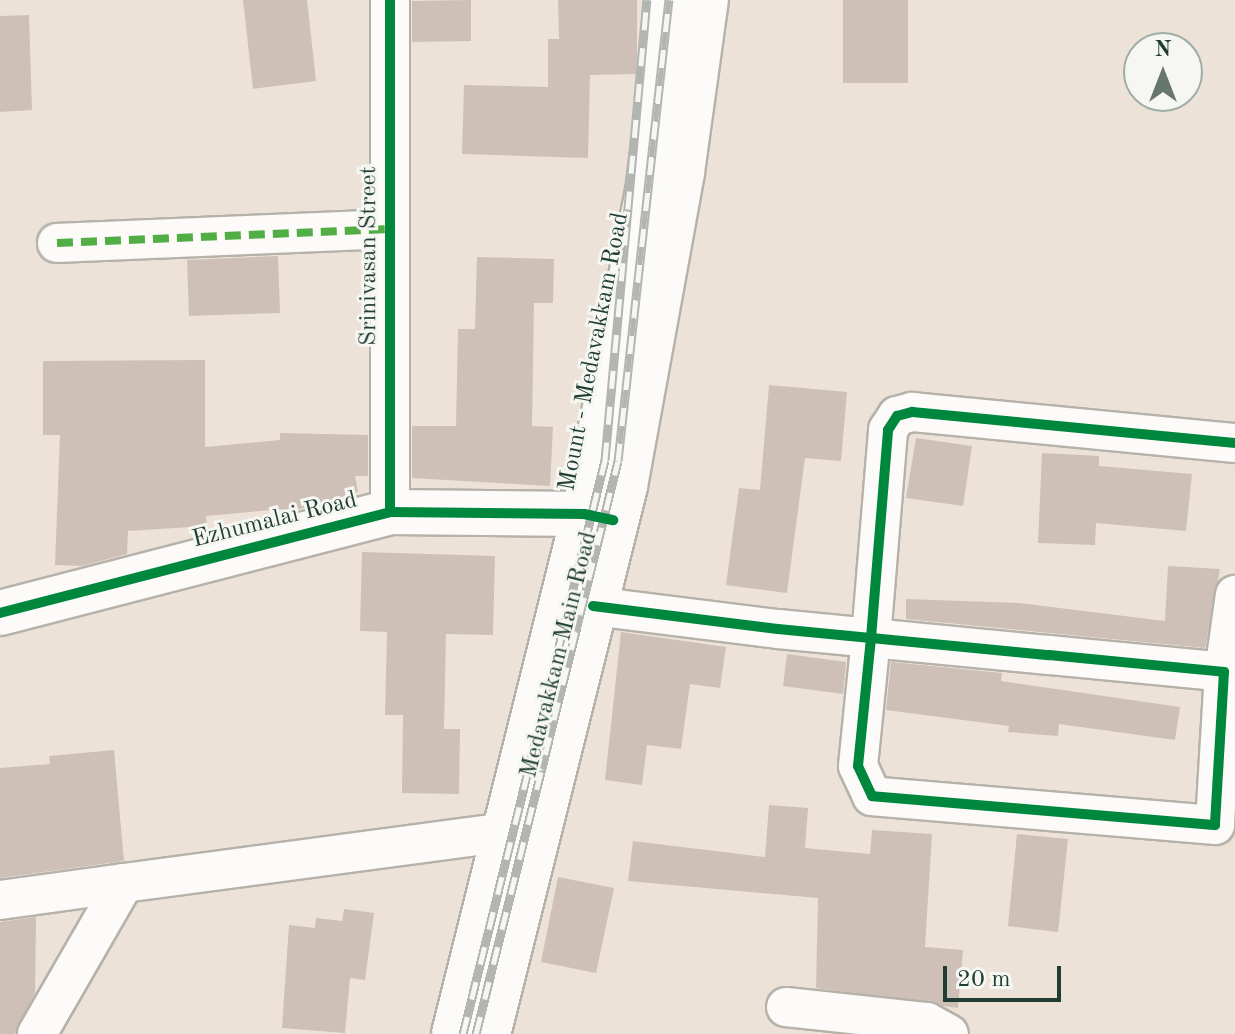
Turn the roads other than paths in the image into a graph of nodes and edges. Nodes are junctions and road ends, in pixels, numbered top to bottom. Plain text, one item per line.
1 (390, 0) edge
2 (672, 0) edge
3 (706, 0) edge
4 (390, 229) junction
5 (57, 243) dead end
6 (1235, 443) edge
7 (390, 512) junction
8 (598, 517) junction
9 (1235, 595) edge
10 (593, 606) junction
11 (0, 613) edge
12 (871, 638) junction
13 (1224, 672) junction
14 (1228, 739) edge
15 (504, 832) junction
16 (124, 883) junction
17 (0, 900) edge
18 (786, 1007) dead end
19 (37, 1034) edge
20 (454, 1034) edge
21 (488, 1034) edge
22 (949, 1034) edge

1 - 4 street, Srinivasan Street
2 - 8 main road, Mount - Medavakkam Road
3 - 8 main road, Medavakkam Main Road
4 - 5 street
4 - 7 street, Srinivasan Street
6 - 12 street
7 - 8 main road, Ezhumalai Road
7 - 11 main road, Ezhumalai Road
8 - 10 main road, Medavakkam Main Road
8 - 15 main road, Mount - Medavakkam Road
9 - 13 street
10 - 12 street
10 - 21 main road, Medavakkam Main Road
12 - 13 street
12 - 14 street
13 - 14 street
15 - 16 street
15 - 20 main road, Mount - Medavakkam Road
16 - 17 street
16 - 19 street
18 - 22 street

